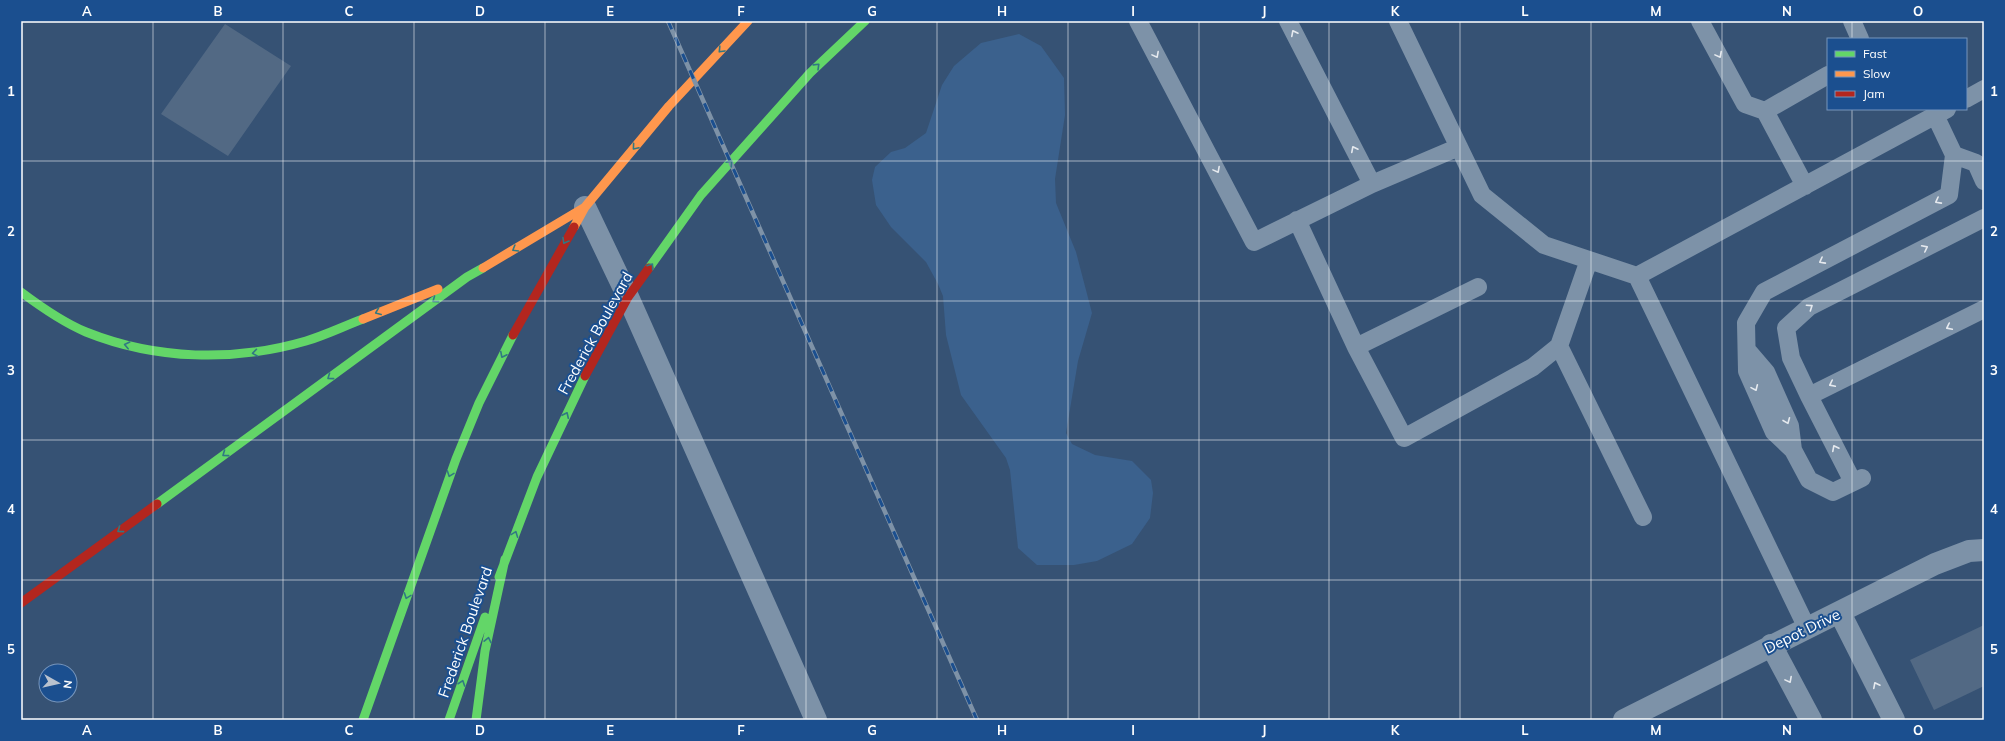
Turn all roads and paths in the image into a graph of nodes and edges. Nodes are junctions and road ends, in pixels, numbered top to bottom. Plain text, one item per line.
1 (748, 21) edge
2 (865, 21) edge
3 (1138, 21) edge
4 (1288, 21) edge
5 (1398, 21) edge
6 (1700, 21) edge
7 (1852, 21) edge
8 (1860, 38) edge
9 (1827, 76) edge
10 (1984, 89) edge
11 (1967, 98) edge
12 (1765, 111) junction
13 (1941, 112) edge
14 (1460, 147) junction
15 (1954, 155) junction
16 (1984, 180) edge
17 (1372, 184) junction
18 (1804, 186) junction
19 (585, 207) junction
20 (1984, 218) edge
21 (1297, 220) junction
22 (1589, 260) junction
23 (1637, 276) junction
24 (467, 278) junction
25 (1478, 287) dead end
26 (21, 292) edge
27 (628, 297) junction
28 (1984, 309) edge
29 (1559, 346) junction
30 (1356, 347) junction
31 (1809, 396) junction
32 (1643, 517) dead end
33 (1984, 550) edge
34 (505, 559) junction
35 (21, 602) edge
36 (1840, 613) junction
37 (1807, 628) junction
38 (1771, 645) junction
39 (363, 720) edge
40 (449, 720) edge
41 (476, 720) edge
42 (816, 720) edge
43 (1624, 720) edge
44 (1811, 720) edge
45 (1894, 720) edge

1 -> 19 main road
27 -> 2 main road, Frederick Boulevard
3 -> 21 lane
17 -> 4 lane
5 - 14 lane
6 -> 12 lane
7 - 8 lane
9 - 12 lane
10 - 11 lane
12 - 18 lane
13 - 15 lane
13 - 18 lane
14 - 17 lane
14 - 22 lane
15 - 16 lane
15 -> 31 lane
17 - 21 lane
18 - 23 lane
19 -> 24 main road
19 - 27 street
19 -> 39 main road
31 -> 20 lane
21 - 30 lane
22 - 23 lane
22 - 29 lane
23 - 37 lane
24 -> 26 main road
24 -> 35 main road
25 - 30 lane
34 -> 27 main road, Frederick Boulevard
27 - 42 street
28 -> 31 lane
29 - 30 lane
29 - 32 lane
33 - 36 street, Depot Drive
40 -> 34 main road, Frederick Boulevard
41 -> 34 main road
36 - 37 street, Depot Drive
45 -> 36 street
37 - 38 street, Depot Drive
38 - 43 street, Depot Drive
38 -> 44 street

